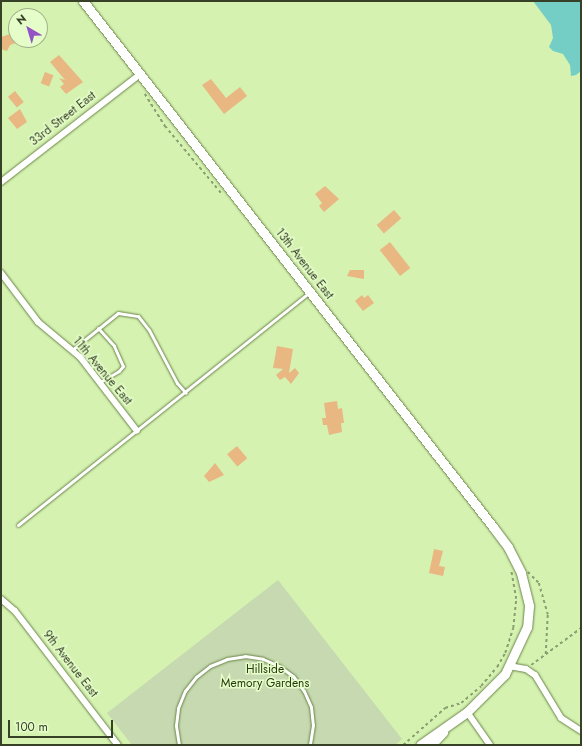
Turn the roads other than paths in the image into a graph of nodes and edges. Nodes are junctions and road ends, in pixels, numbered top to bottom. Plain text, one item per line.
1 (83, 1) edge
2 (140, 74) junction
3 (1, 182) edge
4 (1, 273) edge
5 (310, 292) junction
6 (98, 328) junction
7 (72, 350) junction
8 (100, 383) junction
9 (186, 393) junction
10 (137, 431) junction
11 (18, 525) dead end
12 (1, 599) edge
13 (510, 666) junction
14 (468, 712) junction
15 (447, 728) junction
16 (581, 731) edge
17 (118, 745) edge
18 (179, 745) edge
19 (310, 745) edge
20 (420, 745) edge
21 (430, 745) edge
22 (490, 745) edge

1 - 2 main road, 13th Avenue East
2 - 3 street, 33rd Street East
2 - 5 main road, 13th Avenue East
4 - 7 street, 11th Avenue East
5 - 9 lane
5 - 13 main road, 13th Avenue East
6 - 7 lane
6 - 8 lane
6 - 9 lane
7 - 8 street, 11th Avenue East
8 - 10 street, 11th Avenue East
9 - 10 lane
10 - 11 lane
12 - 17 street, 9th Avenue East
13 - 14 main road, 13th Avenue East
13 - 16 street
14 - 15 main road, 13th Avenue East
14 - 22 street
15 - 20 main road
15 - 21 main road
18 - 19 lane

